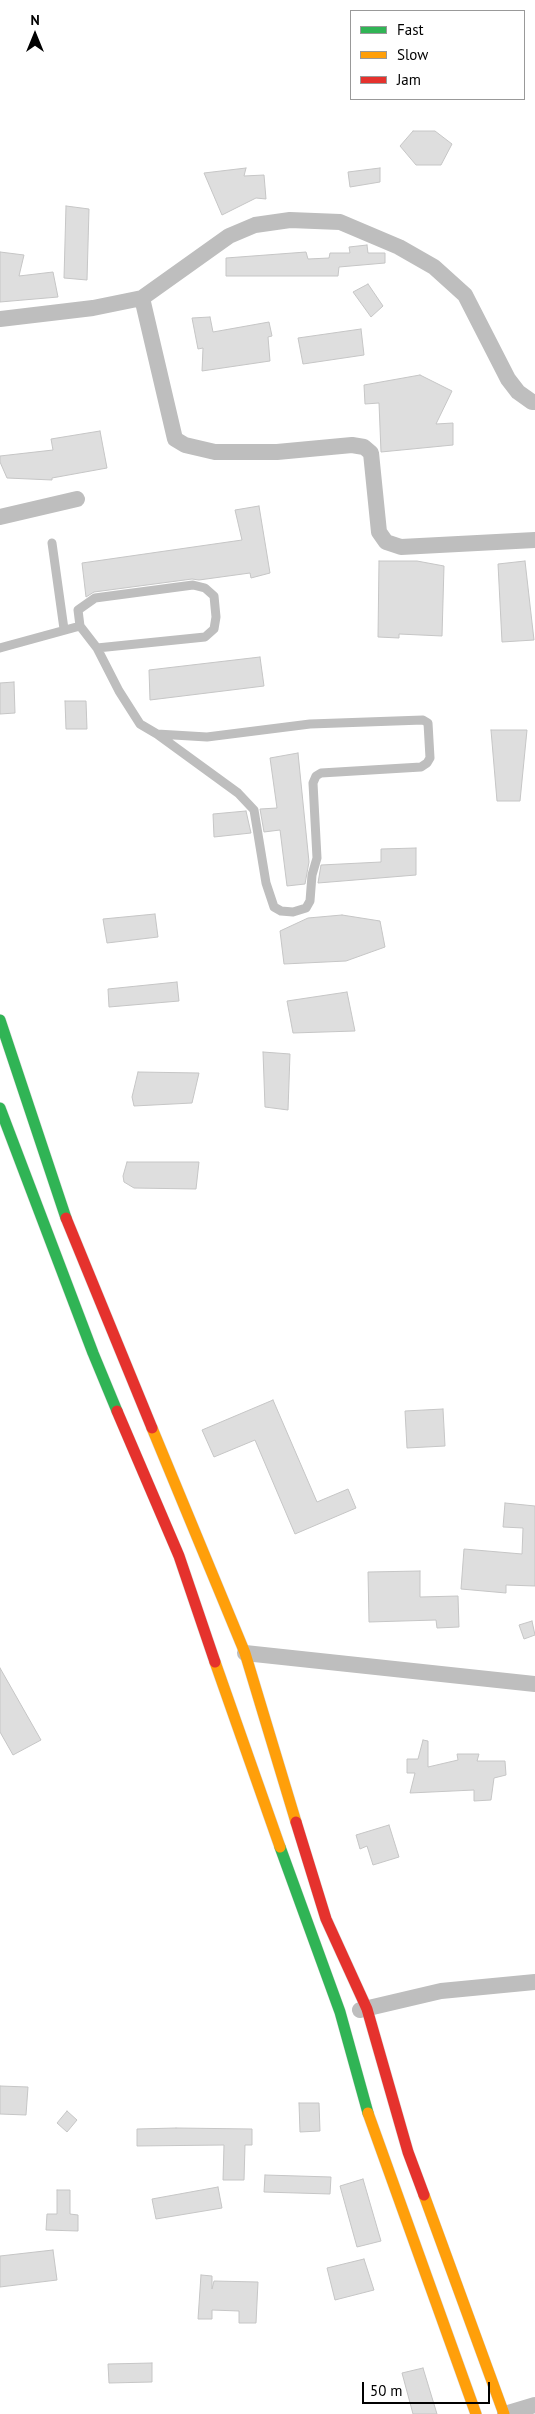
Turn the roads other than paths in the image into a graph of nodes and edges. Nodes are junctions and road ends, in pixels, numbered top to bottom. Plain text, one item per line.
1 (142, 298) junction
2 (0, 319) edge
3 (535, 402) edge
4 (76, 499) dead end
5 (0, 517) edge
6 (535, 540) edge
7 (52, 543) dead end
8 (80, 626) junction
9 (64, 629) junction
10 (0, 648) edge
11 (97, 648) junction
12 (157, 734) junction
13 (0, 1020) edge
14 (0, 1108) edge
15 (245, 1653) junction
16 (535, 1684) edge
17 (535, 1982) edge
18 (367, 2009) junction
19 (340, 2012) junction
20 (535, 2405) edge
21 (476, 2414) edge
22 (505, 2414) edge

1 - 2 street
1 - 3 street
1 - 6 street
4 - 5 street
7 - 9 lane
8 - 9 lane
8 - 11 lane
8 - 11 lane
9 - 10 lane
11 - 12 lane
12 - 12 lane
13 - 15 main road
14 - 19 main road
15 - 16 street
15 - 18 main road
17 - 18 street
18 - 19 street
18 - 22 main road
19 - 21 main road
20 - 22 street

